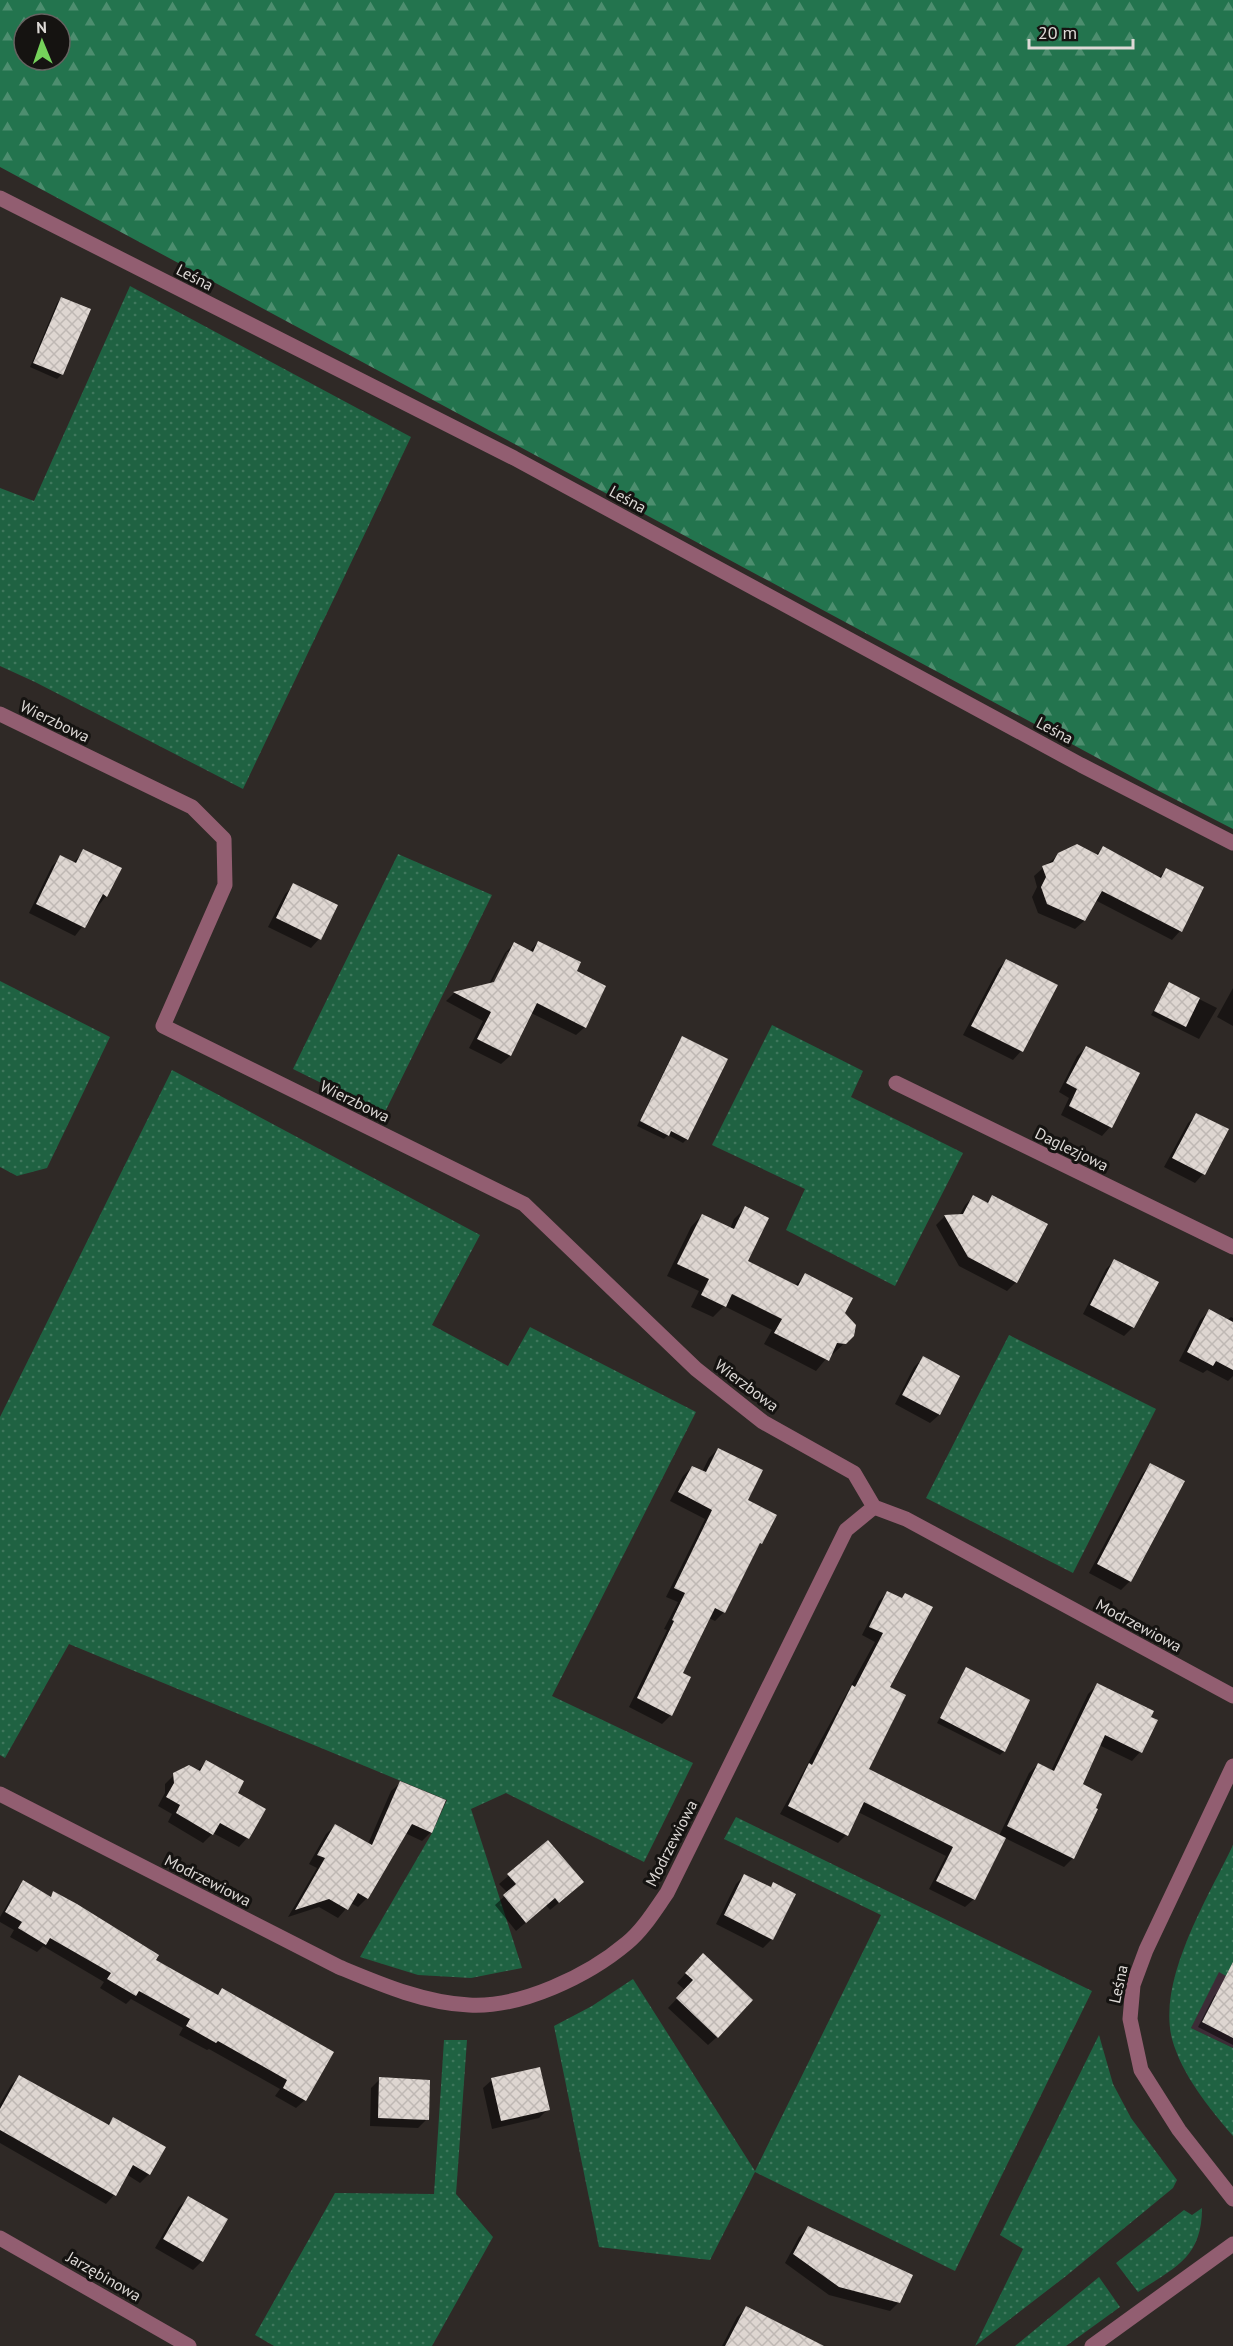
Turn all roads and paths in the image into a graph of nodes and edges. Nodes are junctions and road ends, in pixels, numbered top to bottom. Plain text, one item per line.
1 (0, 198) edge
2 (0, 714) edge
3 (1233, 843) edge
4 (896, 1083) dead end
5 (1233, 1247) edge
6 (874, 1507) junction
7 (1233, 1696) edge
8 (1233, 1766) edge
9 (0, 1794) edge
10 (1233, 2199) edge
11 (0, 2238) edge
12 (1233, 2244) edge
13 (189, 2346) edge
14 (1092, 2346) edge

1 - 3 street, Leśna
2 - 6 street, Wierzbowa
4 - 5 street, Daglezjowa
6 - 7 street, Modrzewiowa
6 - 9 street, Modrzewiowa
8 - 10 street, Leśna
11 - 13 street, Jarzębinowa
12 - 14 street

